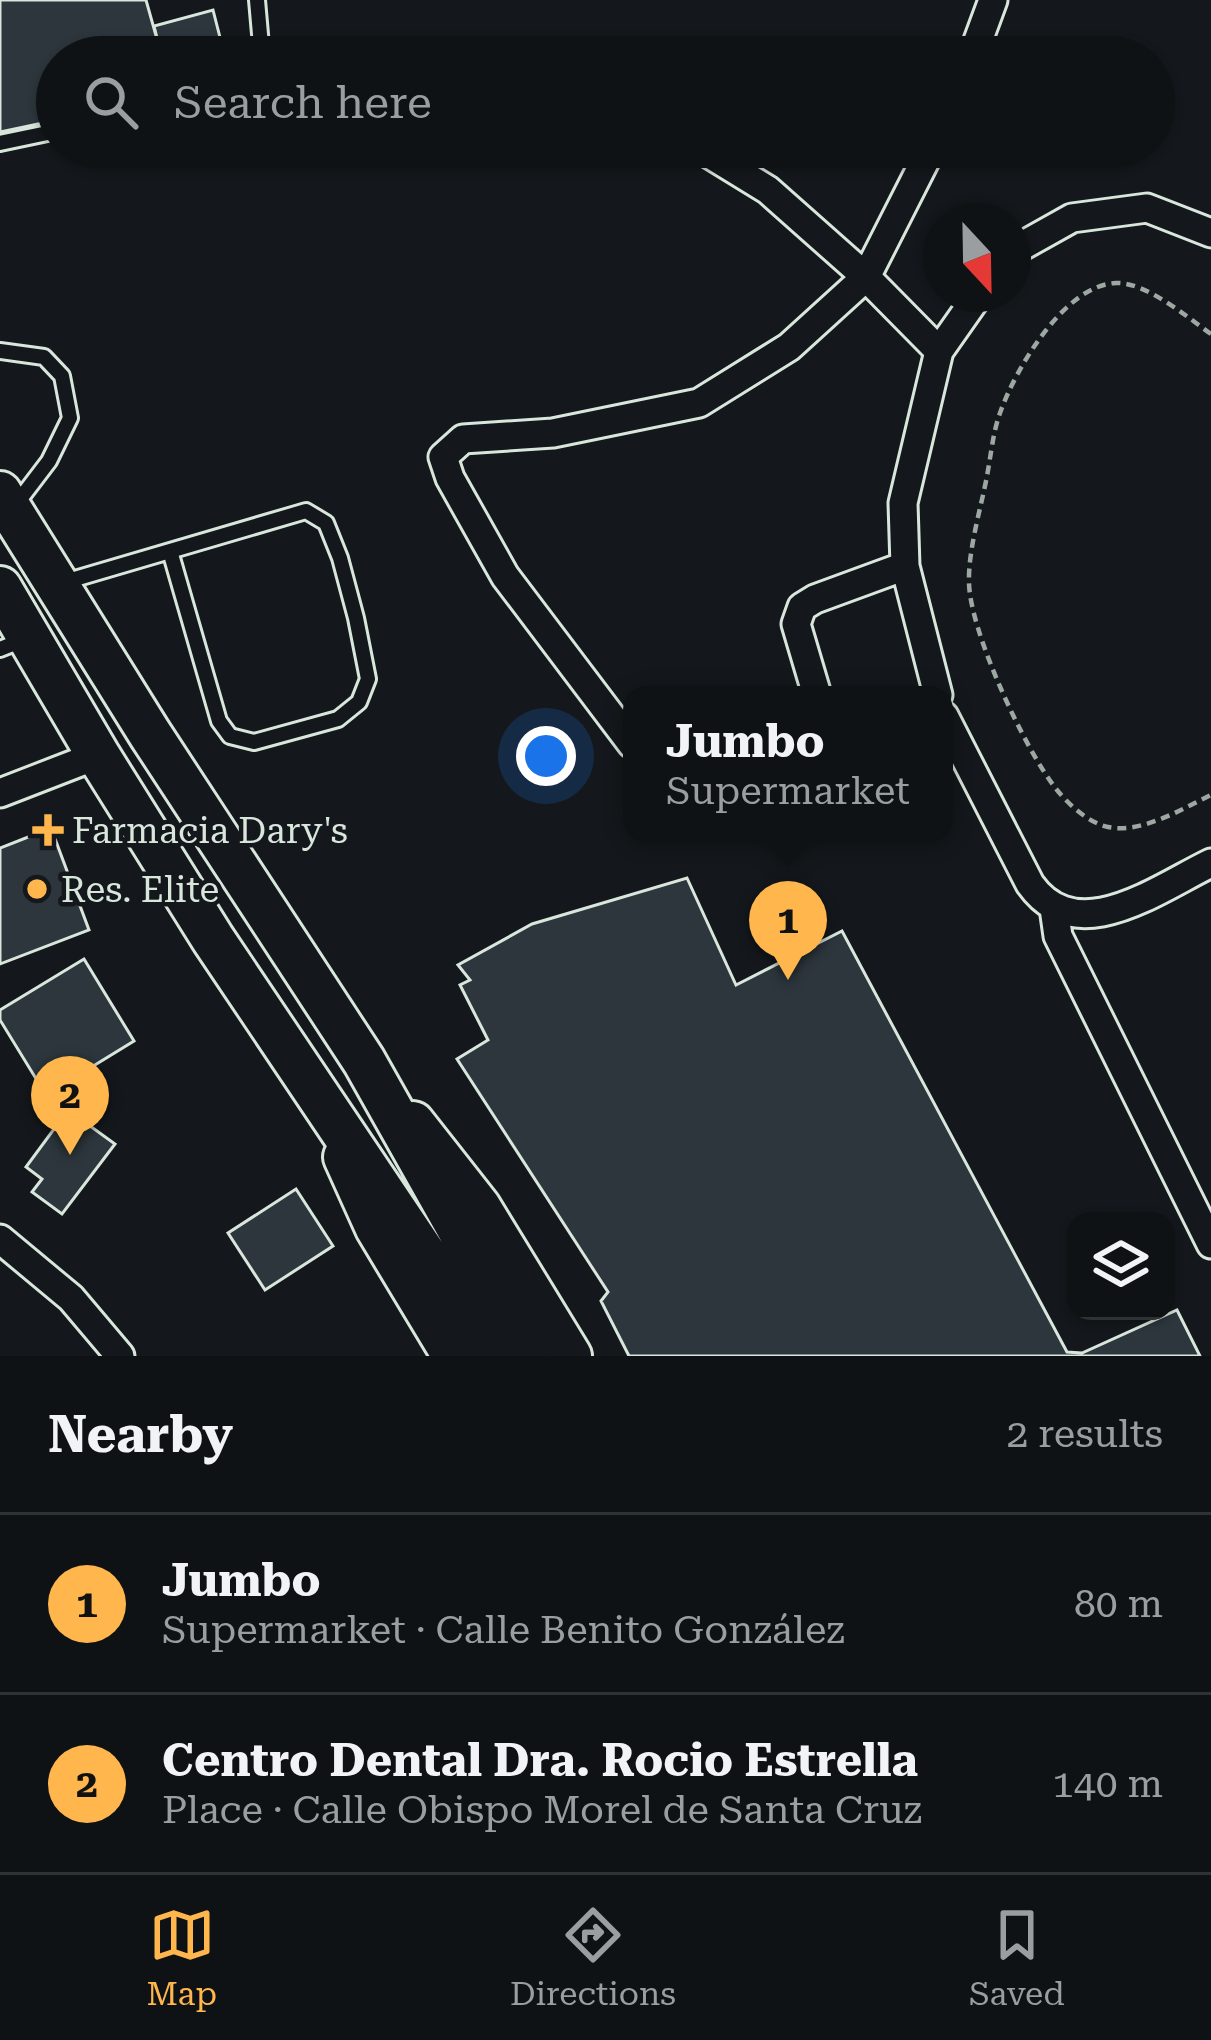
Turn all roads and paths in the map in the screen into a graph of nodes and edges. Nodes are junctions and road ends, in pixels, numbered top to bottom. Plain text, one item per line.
1 (257, 0) edge
2 (993, 0) edge
3 (260, 36) edge
4 (980, 36) edge
5 (36, 135) edge
6 (0, 143) edge
7 (732, 168) edge
8 (921, 168) edge
9 (1211, 233) edge
10 (1031, 241) edge
11 (866, 277) junction
12 (966, 312) edge
13 (1211, 334) edge
14 (939, 351) junction
15 (0, 352) edge
16 (6, 502) edge
17 (170, 551) junction
18 (905, 566) junction
19 (56, 584) junction
20 (0, 588) edge
21 (15, 643) edge
22 (814, 686) edge
23 (936, 686) edge
24 (623, 732) edge
25 (953, 734) edge
26 (98, 755) junction
27 (0, 794) edge
28 (1211, 795) edge
29 (1211, 863) edge
30 (1054, 908) junction
31 (364, 1061) junction
32 (314, 1090) junction
33 (0, 1239) edge
34 (1211, 1244) edge
35 (120, 1356) edge
36 (454, 1356) edge
37 (486, 1356) edge
38 (530, 1356) edge
39 (570, 1356) edge

1 - 3 lane
2 - 4 street
5 - 6 lane
7 - 11 street
8 - 11 street
9 - 10 street
11 - 14 street
11 - 24 street
12 - 14 street
13 - 28 path
14 - 18 street
15 - 16 lane
16 - 19 main road
17 - 17 lane
17 - 19 lane
18 - 22 street
18 - 23 street
19 - 31 main road
20 - 21 main road
21 - 26 main road
25 - 30 street
26 - 27 street
26 - 32 main road
29 - 30 street
30 - 34 street
31 - 38 main road
31 - 39 main road
32 - 36 main road
32 - 37 main road
33 - 35 street

